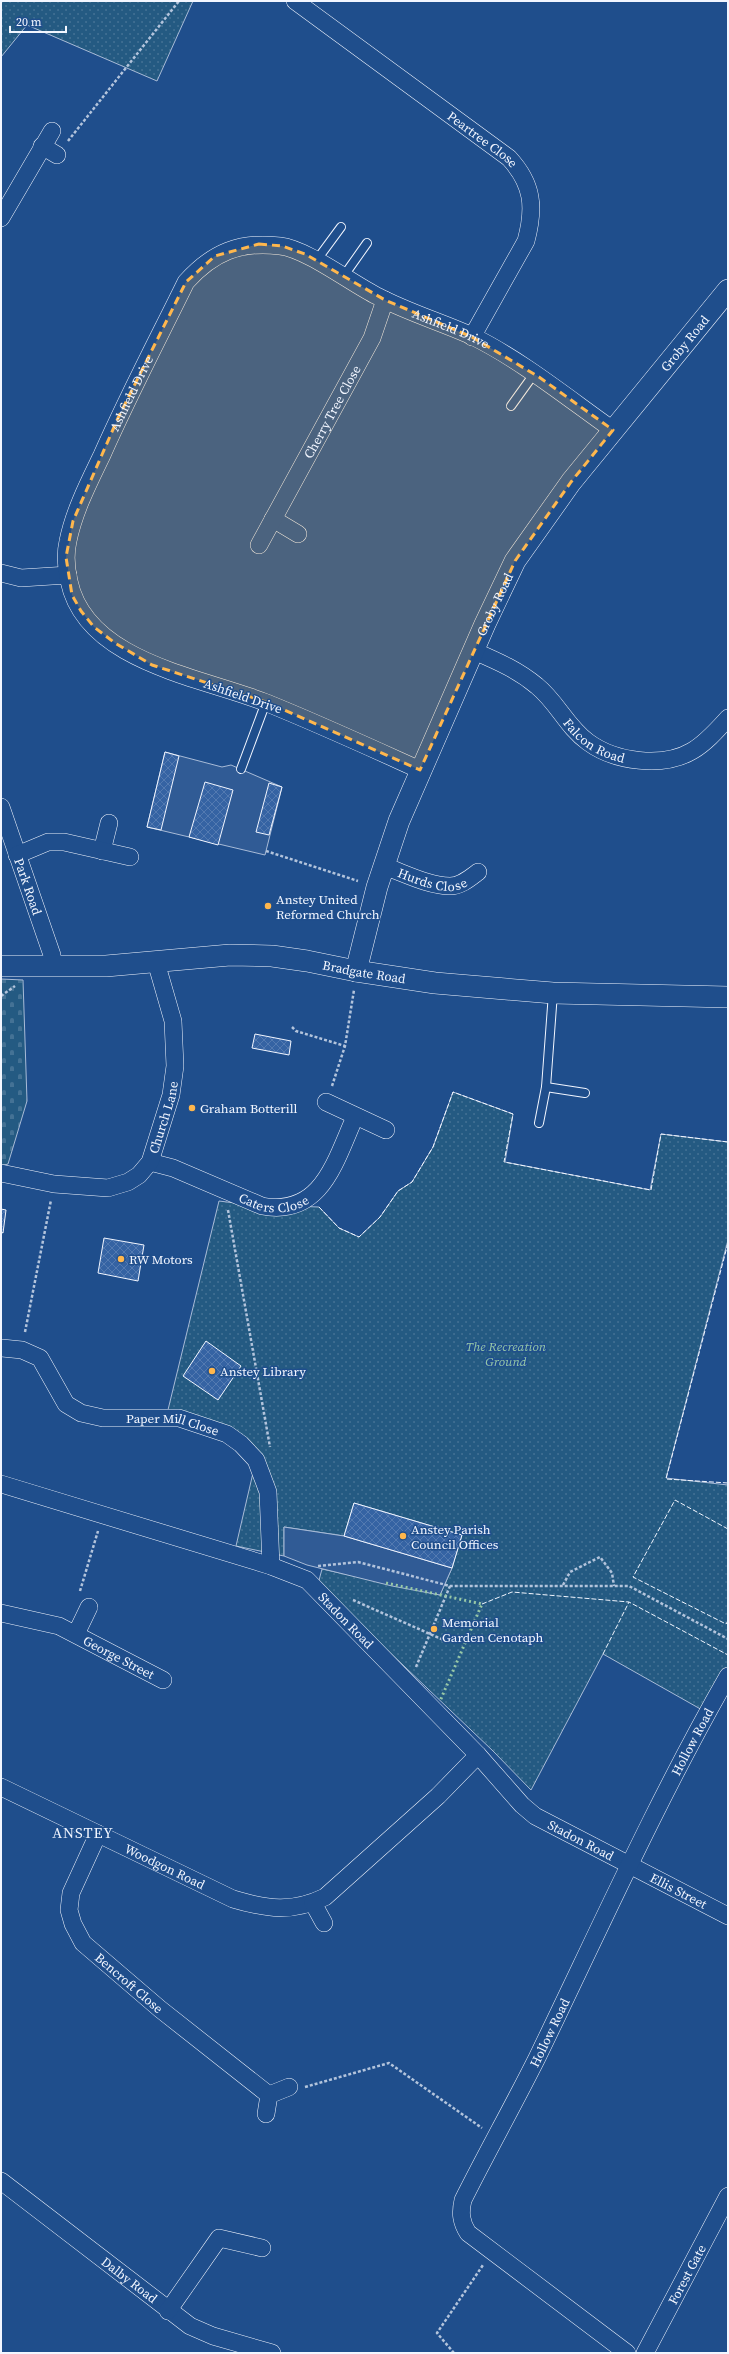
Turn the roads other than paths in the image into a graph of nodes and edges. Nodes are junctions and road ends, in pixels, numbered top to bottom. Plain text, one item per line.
1 (294, 1) edge
2 (52, 131) dead end
3 (42, 146) junction
4 (56, 155) road end
5 (1, 218) edge
6 (341, 227) dead end
7 (367, 243) dead end
8 (316, 261) junction
9 (343, 277) junction
10 (728, 290) edge
11 (384, 300) junction
12 (472, 337) junction
13 (534, 374) junction
14 (511, 406) dead end
15 (613, 430) junction
16 (273, 519) junction
17 (298, 534) dead end
18 (260, 545) dead end
19 (1, 573) edge
20 (68, 575) junction
21 (474, 651) junction
22 (266, 702) junction
23 (725, 726) edge
24 (241, 769) dead end
25 (420, 770) junction
26 (1, 807) edge
27 (109, 823) dead end
28 (102, 851) junction
29 (17, 855) junction
30 (130, 857) dead end
31 (384, 866) junction
32 (478, 872) dead end
33 (156, 962) junction
34 (1, 966) edge
35 (52, 967) junction
36 (356, 971) junction
37 (553, 993) junction
38 (728, 997) edge
39 (546, 1087) junction
40 (585, 1093) dead end
41 (326, 1102) road end
42 (356, 1117) junction
43 (539, 1123) dead end
44 (386, 1130) dead end
45 (150, 1162) junction
46 (1, 1173) edge
47 (2, 1348) edge
48 (1, 1484) edge
49 (271, 1566) junction
50 (89, 1607) road end
51 (1, 1614) edge
52 (76, 1634) junction
53 (728, 1676) edge
54 (163, 1680) dead end
55 (478, 1755) junction
56 (1, 1787) edge
57 (98, 1834) junction
58 (629, 1865) junction
59 (314, 1903) junction
60 (728, 1916) edge
61 (324, 1923) dead end
62 (289, 2086) road end
63 (269, 2095) junction
64 (266, 2114) dead end
65 (1, 2181) edge
66 (728, 2196) edge
67 (262, 2248) dead end
68 (168, 2311) junction
69 (272, 2353) edge
70 (627, 2353) edge
71 (645, 2353) edge

1 - 12 street, Peartree Close
2 - 3 street
3 - 4 street
3 - 5 street
6 - 8 lane
7 - 9 lane
8 - 9 street, Ashfield Drive
8 - 20 street, Ashfield Drive
9 - 11 street, Ashfield Drive
10 - 15 street, Groby Road
11 - 12 street, Ashfield Drive
11 - 16 street, Cherry Tree Close
12 - 13 street, Ashfield Drive
13 - 14 lane
13 - 15 street, Ashfield Drive
15 - 21 street, Groby Road
16 - 17 street
16 - 18 street, Cherry Tree Close
19 - 20 street
20 - 22 street, Ashfield Drive
21 - 23 street, Falcon Road
21 - 25 street, Groby Road
22 - 24 lane
22 - 25 street, Ashfield Drive
25 - 31 street, Groby Road
26 - 29 street, Park Road
27 - 28 street
28 - 29 street
28 - 30 street
29 - 35 street, Park Road
31 - 32 street, Hurds Close
31 - 36 street, Groby Road
33 - 35 street, Bradgate Road
33 - 36 street, Bradgate Road
33 - 45 street, Church Lane
34 - 35 street, Bradgate Road
36 - 37 street, Bradgate Road
37 - 38 street, Bradgate Road
37 - 39 lane
39 - 40 lane
39 - 43 lane
41 - 42 street
42 - 44 street
42 - 45 street, Caters Close
45 - 46 street, Church Lane
47 - 49 street, Paper Mill Close
48 - 49 street, Stadon Road
49 - 55 street, Stadon Road
50 - 52 street, George Street
51 - 52 street, George Street
52 - 54 street, George Street
53 - 58 street, Hollow Road
55 - 58 street, Stadon Road
55 - 59 street, Woodgon Road
56 - 57 street, Woodgon Road
57 - 59 street, Woodgon Road
57 - 63 street, Bencroft Close
58 - 60 street, Ellis Street
58 - 70 street, Hollow Road
59 - 61 street
62 - 63 street
63 - 64 street
65 - 68 street, Dalby Road
66 - 71 street, Forest Gate
67 - 68 street
68 - 69 street, Dalby Road

